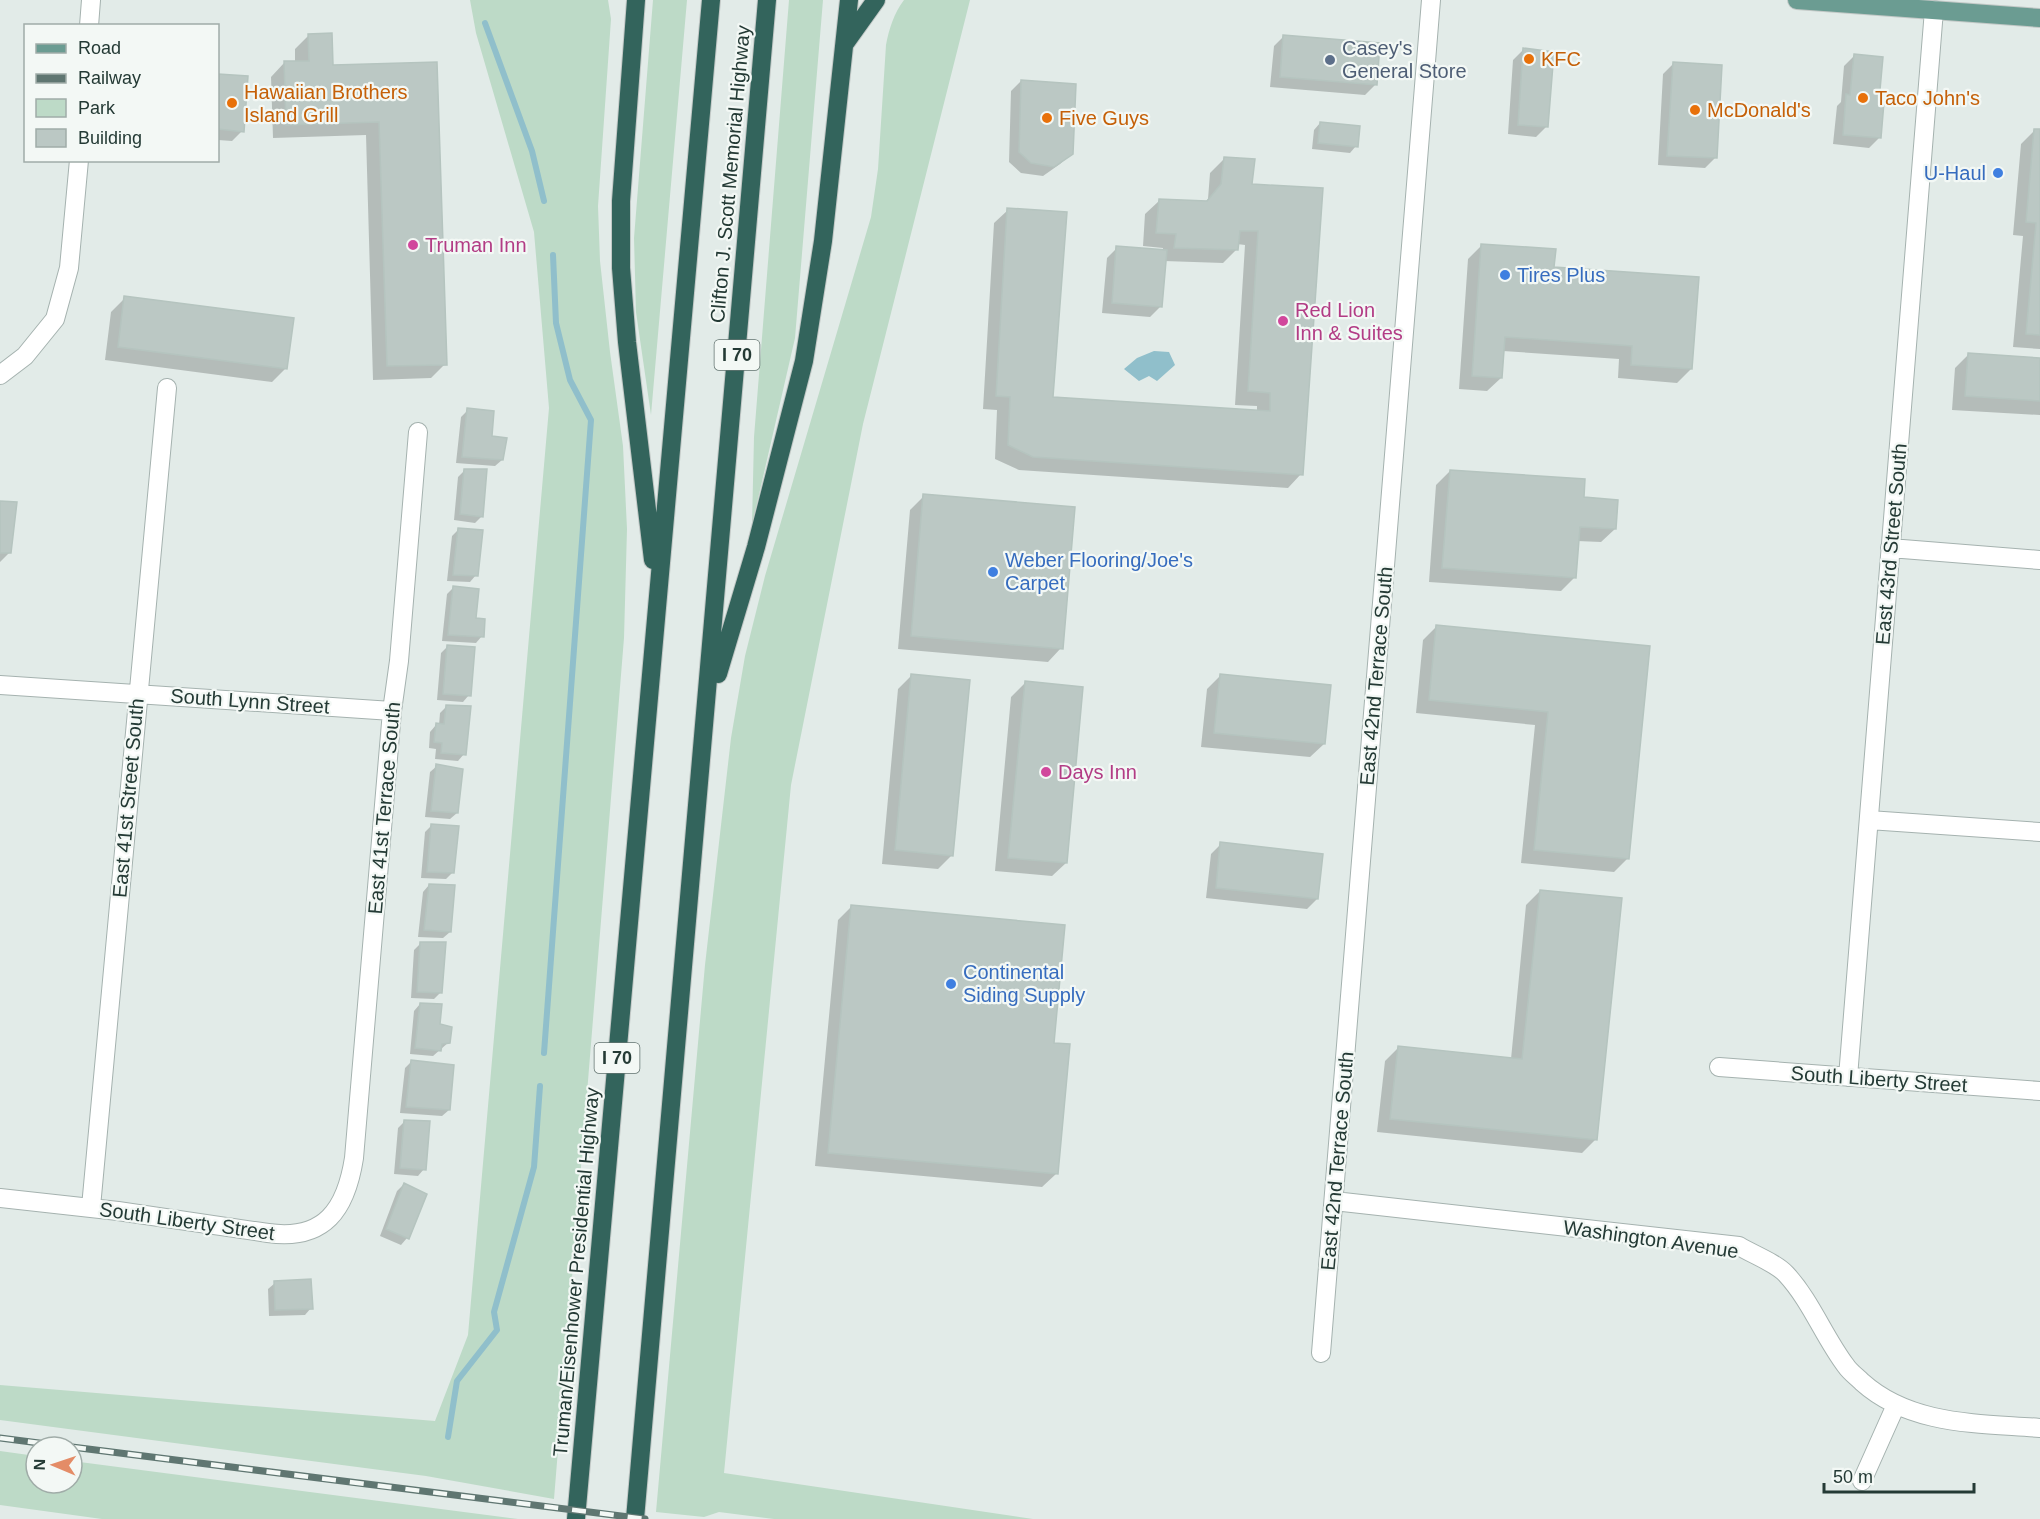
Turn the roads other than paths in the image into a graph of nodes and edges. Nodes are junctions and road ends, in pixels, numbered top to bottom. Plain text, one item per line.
1 (91, 0) edge
2 (625, 0) edge
3 (711, 0) edge
4 (767, 0) edge
5 (849, 0) edge
6 (876, 0) edge
7 (1431, 0) edge
8 (1797, 0) edge
9 (635, 8) edge
10 (1934, 10) junction
11 (2040, 18) edge
12 (89, 24) edge
13 (845, 43) junction
14 (79, 162) edge
15 (0, 375) edge
16 (167, 388) dead end
17 (418, 432) dead end
18 (1890, 548) junction
19 (2040, 560) edge
20 (658, 598) junction
21 (0, 685) edge
22 (138, 693) junction
23 (707, 710) junction
24 (392, 711) junction
25 (1869, 820) junction
26 (2040, 832) edge
27 (1719, 1067) dead end
28 (1848, 1077) junction
29 (2040, 1091) edge
30 (350, 1183) joint
31 (0, 1198) edge
32 (1334, 1201) junction
33 (91, 1208) junction
34 (1321, 1353) dead end
35 (1896, 1405) junction
36 (2040, 1428) edge
37 (1862, 1481) dead end
38 (576, 1519) edge
39 (635, 1519) edge

1 - 12 street
2 - 9 highway
3 - 20 highway, Clifton J. Scott Memorial Highway / I 70
4 - 23 highway, Clifton J. Scott Memorial Highway / I 70
5 - 13 highway
6 - 13 highway
7 - 32 street, East 42nd Terrace South
8 - 10 main road
9 - 20 highway
10 - 11 main road
10 - 18 street, East 43rd Street South
13 - 23 highway
14 - 15 street
16 - 22 street, East 41st Street South
17 - 24 street, East 41st Terrace South
18 - 19 street
18 - 25 street, East 43rd Street South
20 - 38 highway, Truman/Eisenhower Presidential Highway / I 70
21 - 22 street, South Lynn Street
22 - 24 street, South Lynn Street
22 - 33 street, East 41st Street South
23 - 39 highway, I 70
24 - 30 street, East 41st Terrace South
25 - 26 street
25 - 28 street, East 43rd Street South
27 - 28 street, South Liberty Street
28 - 29 street, South Liberty Street
30 - 33 street, South Liberty Street
31 - 33 street, South Liberty Street
32 - 34 street, East 42nd Terrace South
32 - 35 street, Washington Avenue
35 - 36 street, Washington Avenue
35 - 37 street

